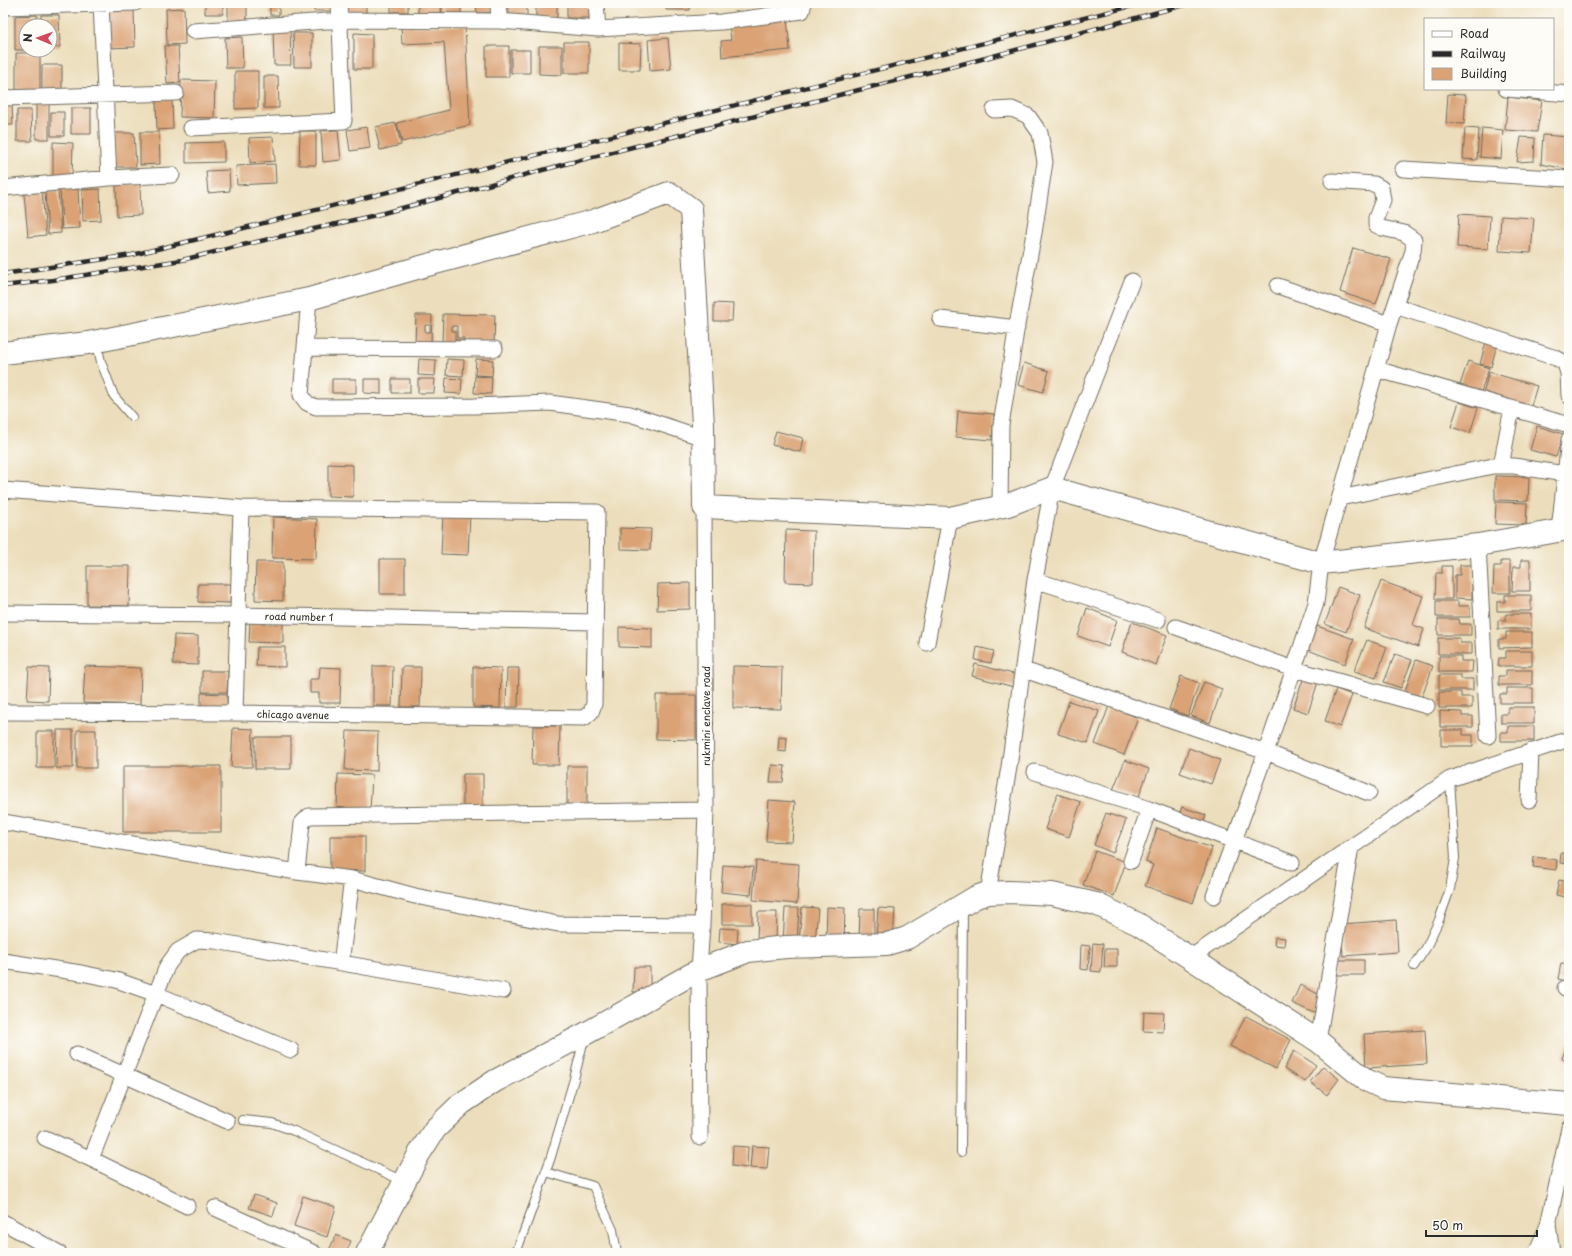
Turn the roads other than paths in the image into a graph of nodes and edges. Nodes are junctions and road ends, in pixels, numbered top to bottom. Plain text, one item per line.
1 (135, 3) edge
2 (339, 3) edge
3 (498, 3) edge
4 (596, 3) edge
5 (804, 3) edge
6 (102, 4) edge
7 (3, 7) edge
8 (340, 20) junction
9 (499, 21) junction
10 (598, 29) junction
11 (193, 31) dead end
12 (1519, 90) edge
13 (176, 93) dead end
14 (1569, 94) edge
15 (106, 95) junction
16 (3, 98) edge
17 (994, 110) dead end
18 (190, 128) dead end
19 (1403, 169) dead end
20 (172, 175) dead end
21 (109, 178) junction
22 (1569, 179) edge
23 (1332, 181) dead end
24 (3, 188) edge
25 (1132, 281) dead end
26 (1278, 286) dead end
27 (309, 299) junction
28 (1395, 306) junction
29 (940, 319) dead end
30 (1389, 324) junction
31 (1017, 328) junction
32 (96, 342) junction
33 (305, 348) junction
34 (495, 349) dead end
35 (3, 353) edge
36 (1376, 369) junction
37 (1569, 396) edge
38 (1512, 408) junction
39 (132, 417) dead end
40 (1569, 425) edge
41 (703, 438) junction
42 (1569, 439) edge
43 (1501, 466) junction
44 (1565, 474) junction
45 (1052, 488) junction
46 (3, 490) edge
47 (1340, 498) junction
48 (704, 507) junction
49 (1000, 507) junction
50 (241, 508) junction
51 (950, 518) junction
52 (1564, 530) edge
53 (1478, 545) junction
54 (1321, 563) junction
55 (1035, 580) junction
56 (3, 613) edge
57 (237, 615) junction
58 (1158, 620) dead end
59 (596, 622) junction
60 (1176, 627) dead end
61 (927, 643) dead end
62 (1294, 669) junction
63 (1024, 670) junction
64 (1427, 706) dead end
65 (3, 712) edge
66 (235, 713) junction
67 (1488, 736) dead end
68 (1569, 739) edge
69 (1531, 751) junction
70 (1266, 752) junction
71 (1035, 772) dead end
72 (1450, 779) junction
73 (1368, 793) dead end
74 (1529, 800) dead end
75 (1149, 809) junction
76 (706, 810) junction
77 (3, 822) edge
78 (1233, 842) junction
79 (1351, 847) junction
80 (1131, 861) dead end
81 (1292, 862) dead end
82 (297, 872) junction
83 (352, 879) junction
84 (988, 893) junction
85 (1214, 896) dead end
86 (963, 905) junction
87 (702, 925) junction
88 (1190, 958) junction
89 (3, 962) edge
90 (341, 963) junction
91 (1414, 966) dead end
92 (699, 970) junction
93 (503, 991) dead end
94 (156, 994) junction
95 (585, 1034) junction
96 (1318, 1042) junction
97 (291, 1050) dead end
98 (77, 1054) dead end
99 (124, 1076) junction
100 (1569, 1104) edge
101 (243, 1120) dead end
102 (227, 1121) dead end
103 (1569, 1128) edge
104 (700, 1137) dead end
105 (45, 1138) dead end
106 (961, 1152) dead end
107 (90, 1159) junction
108 (546, 1172) junction
109 (404, 1182) junction
110 (187, 1206) dead end
111 (215, 1208) dead end
112 (3, 1222) edge
113 (1548, 1225) junction
114 (59, 1253) edge
115 (314, 1253) edge
116 (367, 1253) edge
117 (516, 1253) edge
118 (617, 1253) edge
119 (1536, 1253) edge
120 (1552, 1253) edge

1 - 6 street
2 - 8 street
3 - 9 street
4 - 10 street
5 - 10 street
6 - 7 street
6 - 15 street
8 - 9 street
8 - 11 street
8 - 18 street
9 - 10 street
12 - 14 street
13 - 15 street
15 - 16 street
15 - 21 street
17 - 31 street
19 - 22 street
20 - 21 street
21 - 24 street
23 - 28 street
25 - 45 street
26 - 30 street
27 - 32 street
27 - 33 street
27 - 41 street
28 - 30 street
28 - 37 street
29 - 31 street
30 - 36 street
31 - 49 street
32 - 35 street
32 - 39 lane
33 - 34 street
33 - 41 street
36 - 38 street
36 - 47 street
38 - 40 street
38 - 43 street
41 - 48 street
42 - 44 street
43 - 44 street
43 - 47 street
44 - 52 street
45 - 49 street
45 - 54 street
45 - 55 street
46 - 50 street
47 - 54 street
48 - 51 street
48 - 76 street, rukmini enclave road
49 - 51 street
50 - 57 street
50 - 59 street
51 - 61 street
52 - 53 street
53 - 54 street
53 - 67 street
54 - 62 street
55 - 58 street
55 - 63 street
56 - 57 street, road number 1
57 - 59 street, road number 1
57 - 66 street
59 - 66 street, chicago avenue
60 - 62 street
62 - 64 street
62 - 70 street
63 - 70 street
63 - 84 street
65 - 66 street, chicago avenue
68 - 69 street
69 - 72 street
69 - 74 street
70 - 73 street
70 - 78 street
71 - 75 street
72 - 79 street
72 - 91 lane
75 - 78 street
75 - 80 street
76 - 82 street
76 - 87 street, rukmini enclave road
77 - 82 street
78 - 81 street
78 - 85 street
79 - 88 street
79 - 96 street
82 - 83 street
83 - 87 street
83 - 90 street
84 - 86 street
84 - 88 street
86 - 92 street
86 - 106 lane
87 - 92 street, rukmini enclave road
88 - 96 street
89 - 94 street
90 - 93 street
90 - 94 street
92 - 95 street
92 - 104 street, rukmini enclave road
94 - 97 street
94 - 99 street
95 - 108 lane
95 - 109 street
96 - 100 street
98 - 99 street
99 - 102 street
99 - 107 street
101 - 109 lane
103 - 113 street
105 - 107 street
107 - 110 street
108 - 117 lane
108 - 118 lane
109 - 116 street
111 - 115 street
112 - 114 street
113 - 119 street
113 - 120 street

